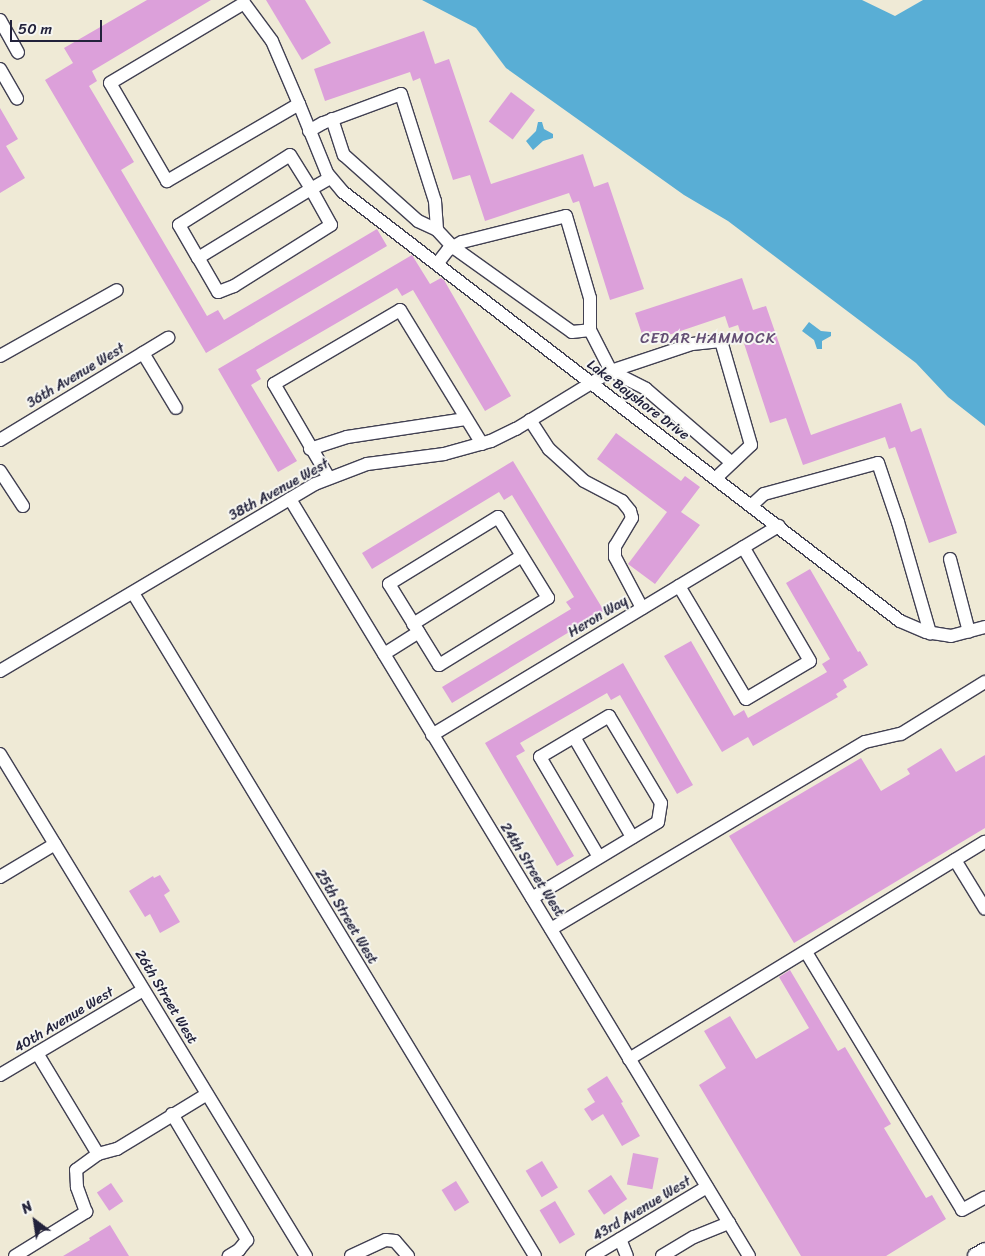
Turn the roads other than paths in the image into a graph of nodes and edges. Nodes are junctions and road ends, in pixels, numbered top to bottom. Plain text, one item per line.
1 (0, 20) edge
2 (18, 52) dead end
3 (0, 69) edge
4 (17, 98) dead end
5 (299, 104) junction
6 (332, 120) junction
7 (309, 131) junction
8 (330, 178) junction
9 (311, 189) junction
10 (437, 230) junction
11 (453, 247) junction
12 (198, 258) junction
13 (437, 264) junction
14 (117, 290) dead end
15 (590, 330) junction
16 (168, 338) dead end
17 (143, 353) junction
18 (0, 356) edge
19 (611, 372) junction
20 (591, 382) junction
21 (176, 408) dead end
22 (466, 419) junction
23 (530, 420) junction
24 (0, 440) edge
25 (482, 444) junction
26 (310, 449) junction
27 (732, 463) junction
28 (0, 471) edge
29 (329, 478) junction
30 (716, 478) junction
31 (290, 499) junction
32 (752, 505) junction
33 (23, 506) dead end
34 (779, 526) junction
35 (743, 547) junction
36 (522, 556) junction
37 (950, 559) dead end
38 (679, 586) junction
39 (132, 593) junction
40 (642, 608) junction
41 (985, 626) edge
42 (416, 628) junction
43 (968, 632) junction
44 (930, 633) junction
45 (384, 654) junction
46 (0, 671) edge
47 (985, 682) edge
48 (432, 735) junction
49 (574, 737) junction
50 (0, 754) edge
51 (632, 837) junction
52 (985, 842) edge
53 (55, 844) junction
54 (599, 857) junction
55 (956, 860) junction
56 (0, 877) edge
57 (532, 898) junction
58 (985, 909) edge
59 (551, 929) junction
60 (806, 952) junction
61 (144, 990) junction
62 (37, 1053) junction
63 (629, 1059) junction
64 (0, 1075) edge
65 (207, 1094) junction
66 (172, 1114) junction
67 (98, 1154) junction
68 (707, 1187) junction
69 (985, 1197) edge
70 (729, 1223) junction
71 (620, 1239) junction
72 (985, 1250) edge
73 (15, 1256) edge
74 (229, 1256) edge
75 (306, 1256) edge
76 (351, 1256) edge
77 (408, 1256) edge
78 (535, 1256) edge
79 (592, 1256) edge
80 (627, 1256) edge
81 (662, 1256) edge
82 (749, 1256) edge
83 (976, 1256) edge

1 - 2 street
3 - 4 street
5 - 5 street, Lake Bayshore Drive
5 - 7 street, Lake Bayshore Drive
6 - 7 street
6 - 10 street
6 - 10 street
7 - 8 street, Lake Bayshore Drive
8 - 9 street
8 - 13 street, Lake Bayshore Drive
9 - 12 street
9 - 12 street
9 - 12 street
10 - 11 street
11 - 13 street
11 - 15 street
11 - 15 street
13 - 20 street, Lake Bayshore Drive
14 - 18 street
15 - 19 street
16 - 17 street, 36th Avenue West
17 - 21 street
17 - 24 street, 36th Avenue West
19 - 20 street, 38th Avenue West
19 - 27 street
19 - 27 street, 38th Avenue West
20 - 23 street, 38th Avenue West
20 - 30 street, Lake Bayshore Drive
22 - 25 street
22 - 26 street
22 - 26 street
23 - 25 street, 38th Avenue West
23 - 40 street
25 - 29 street, 38th Avenue West
26 - 29 street
27 - 30 street
28 - 33 street
29 - 31 street, 38th Avenue West
30 - 32 street, Lake Bayshore Drive
31 - 39 street, 38th Avenue West
31 - 45 street, 24th Street West
32 - 34 street, Lake Bayshore Drive
32 - 44 street
34 - 35 street, Heron Way
34 - 44 street, Lake Bayshore Drive
35 - 38 street, Heron Way
35 - 38 street
36 - 42 street
36 - 42 street
36 - 42 street
37 - 43 street
38 - 40 street, Heron Way
39 - 46 street, 38th Avenue West
39 - 78 street, 25th Street West
40 - 48 street, Heron Way
41 - 43 street, Lake Bayshore Drive
42 - 45 street
43 - 44 street, Lake Bayshore Drive
45 - 48 street, 24th Street West
47 - 59 street
48 - 57 street, 24th Street West
49 - 51 street
49 - 51 street
49 - 54 street
50 - 53 street, 26th Street West
51 - 54 street
52 - 55 street
53 - 56 street
53 - 61 street, 26th Street West
54 - 57 street
55 - 58 street
55 - 60 street
57 - 59 street, 24th Street West
59 - 63 street, 24th Street West
60 - 63 street
60 - 69 street
61 - 62 street, 40th Avenue West
61 - 65 street, 26th Street West
62 - 64 street, 40th Avenue West
62 - 67 street
63 - 68 street, 24th Street West
65 - 66 street
65 - 75 street, 26th Street West
66 - 67 street
66 - 74 street
67 - 73 street
68 - 70 street, 24th Street West
68 - 71 street, 43rd Avenue West
70 - 81 street
70 - 82 street, 24th Street West
71 - 79 street, 43rd Avenue West
71 - 80 street
72 - 83 main road
76 - 77 street

